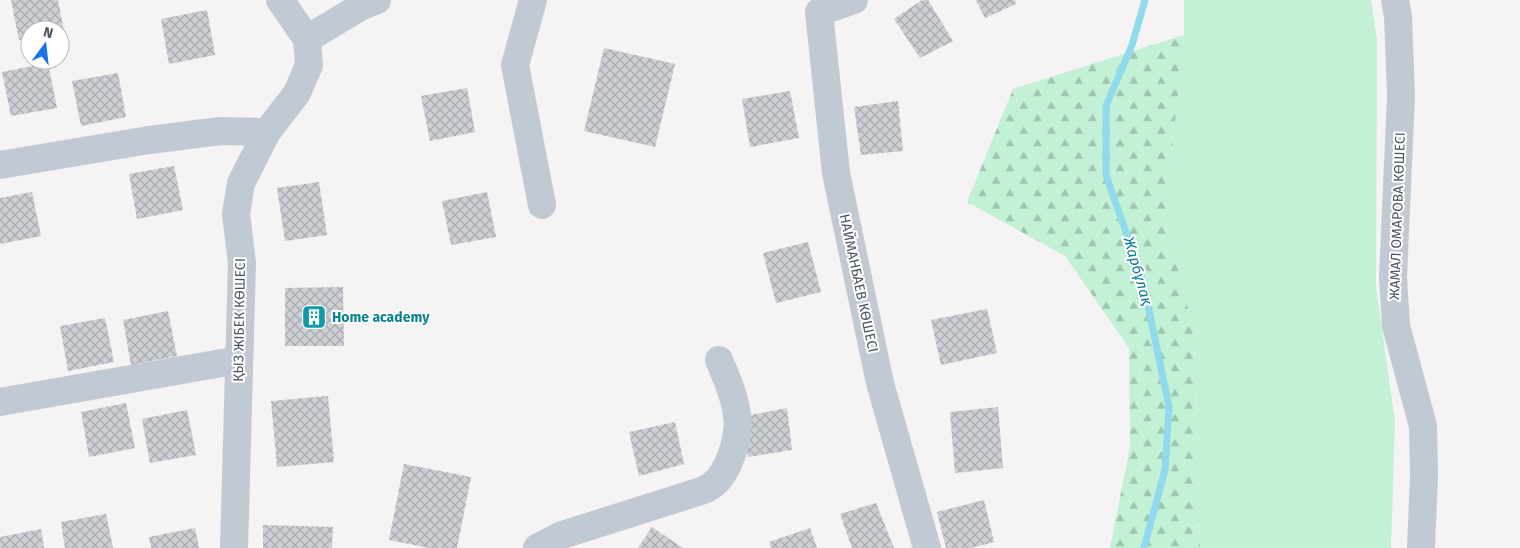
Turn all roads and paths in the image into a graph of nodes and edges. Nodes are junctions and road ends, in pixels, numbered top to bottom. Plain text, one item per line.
1 (280, 0) edge
2 (377, 0) edge
3 (533, 0) edge
4 (854, 0) edge
5 (1395, 0) edge
6 (307, 39) junction
7 (267, 132) junction
8 (0, 165) edge
9 (542, 205) dead end
10 (239, 360) junction
11 (719, 360) dead end
12 (0, 402) edge
13 (922, 546) edge
14 (234, 548) edge
15 (537, 548) edge
16 (1421, 548) edge

1 - 6 street
2 - 6 street
3 - 9 street
4 - 13 street, НАЙМАНБАЕВ КӨШЕСІ
5 - 16 street, ЖАМАЛ ОМАРОВА КӨШЕСІ
6 - 7 street, ҚЫЗ ЖІБЕК КӨШЕСІ
7 - 8 street
7 - 10 street, ҚЫЗ ЖІБЕК КӨШЕСІ
10 - 12 street
10 - 14 street, ҚЫЗ ЖІБЕК КӨШЕСІ
11 - 15 street

